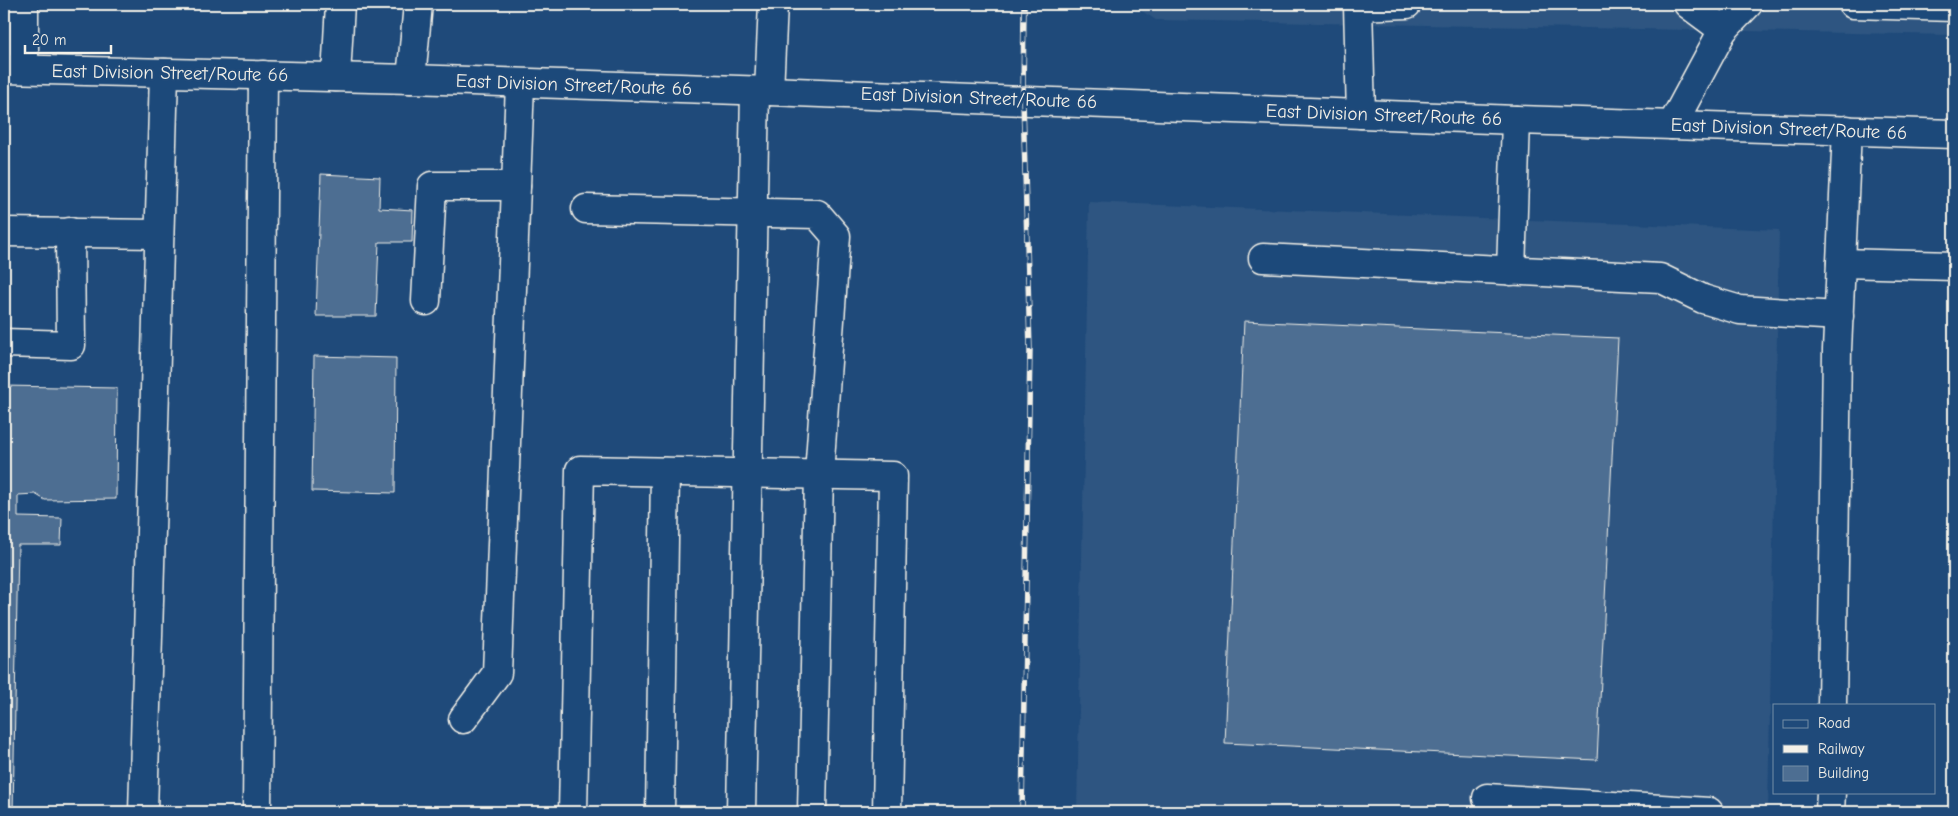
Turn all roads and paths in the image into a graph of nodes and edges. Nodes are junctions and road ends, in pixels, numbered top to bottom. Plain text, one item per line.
1 (24, 4) edge
2 (340, 4) edge
3 (418, 4) edge
4 (773, 4) edge
5 (1374, 4) edge
6 (1407, 4) edge
7 (1688, 4) edge
8 (1748, 4) edge
9 (1853, 4) edge
10 (1954, 7) edge
11 (1723, 30) junction
12 (14, 69) edge
13 (164, 73) junction
14 (263, 75) junction
15 (336, 77) junction
16 (411, 79) junction
17 (520, 84) junction
18 (762, 91) junction
19 (1362, 114) junction
20 (1516, 120) junction
21 (1672, 125) junction
22 (1847, 130) junction
23 (1954, 134) edge
24 (516, 186) junction
25 (586, 209) dead end
26 (752, 212) junction
27 (4, 232) edge
28 (70, 232) junction
29 (159, 234) junction
30 (1263, 258) dead end
31 (1841, 263) junction
32 (1954, 266) edge
33 (1511, 271) junction
34 (426, 302) dead end
35 (1839, 316) junction
36 (4, 343) edge
37 (665, 472) junction
38 (748, 473) junction
39 (819, 474) junction
40 (1832, 704) edge
41 (463, 719) dead end
42 (1831, 794) edge
43 (1487, 798) dead end
44 (143, 812) edge
45 (257, 812) edge
46 (573, 812) edge
47 (660, 812) edge
48 (741, 812) edge
49 (812, 812) edge
50 (887, 812) edge
51 (1709, 812) edge
52 (1830, 812) edge

1 - 12 main road
2 - 15 main road
3 - 16 main road
4 - 18 main road
5 - 6 main road
5 - 19 main road
7 - 11 main road
8 - 11 main road
9 - 10 main road
11 - 21 main road
12 - 13 main road, East Division Street/Route 66
13 - 14 main road, East Division Street/Route 66
13 - 29 main road
14 - 15 main road, East Division Street/Route 66
14 - 45 main road
15 - 16 main road, East Division Street/Route 66
16 - 17 main road, East Division Street/Route 66
17 - 18 main road, East Division Street/Route 66
17 - 24 main road
18 - 19 main road, East Division Street/Route 66
18 - 26 main road
19 - 20 main road, East Division Street/Route 66
20 - 21 main road, East Division Street/Route 66
20 - 33 main road
21 - 22 main road, East Division Street/Route 66
22 - 23 main road, East Division Street/Route 66
22 - 31 main road
24 - 34 main road
24 - 41 main road
25 - 26 main road
26 - 38 main road
26 - 39 main road
27 - 28 main road
28 - 29 main road
28 - 36 main road
29 - 44 main road
30 - 33 main road
31 - 32 main road
31 - 35 main road
33 - 35 main road
35 - 40 main road
37 - 38 main road
37 - 46 main road
37 - 47 main road
38 - 39 main road
38 - 48 main road
39 - 49 main road
39 - 50 main road
42 - 52 main road
43 - 51 main road

